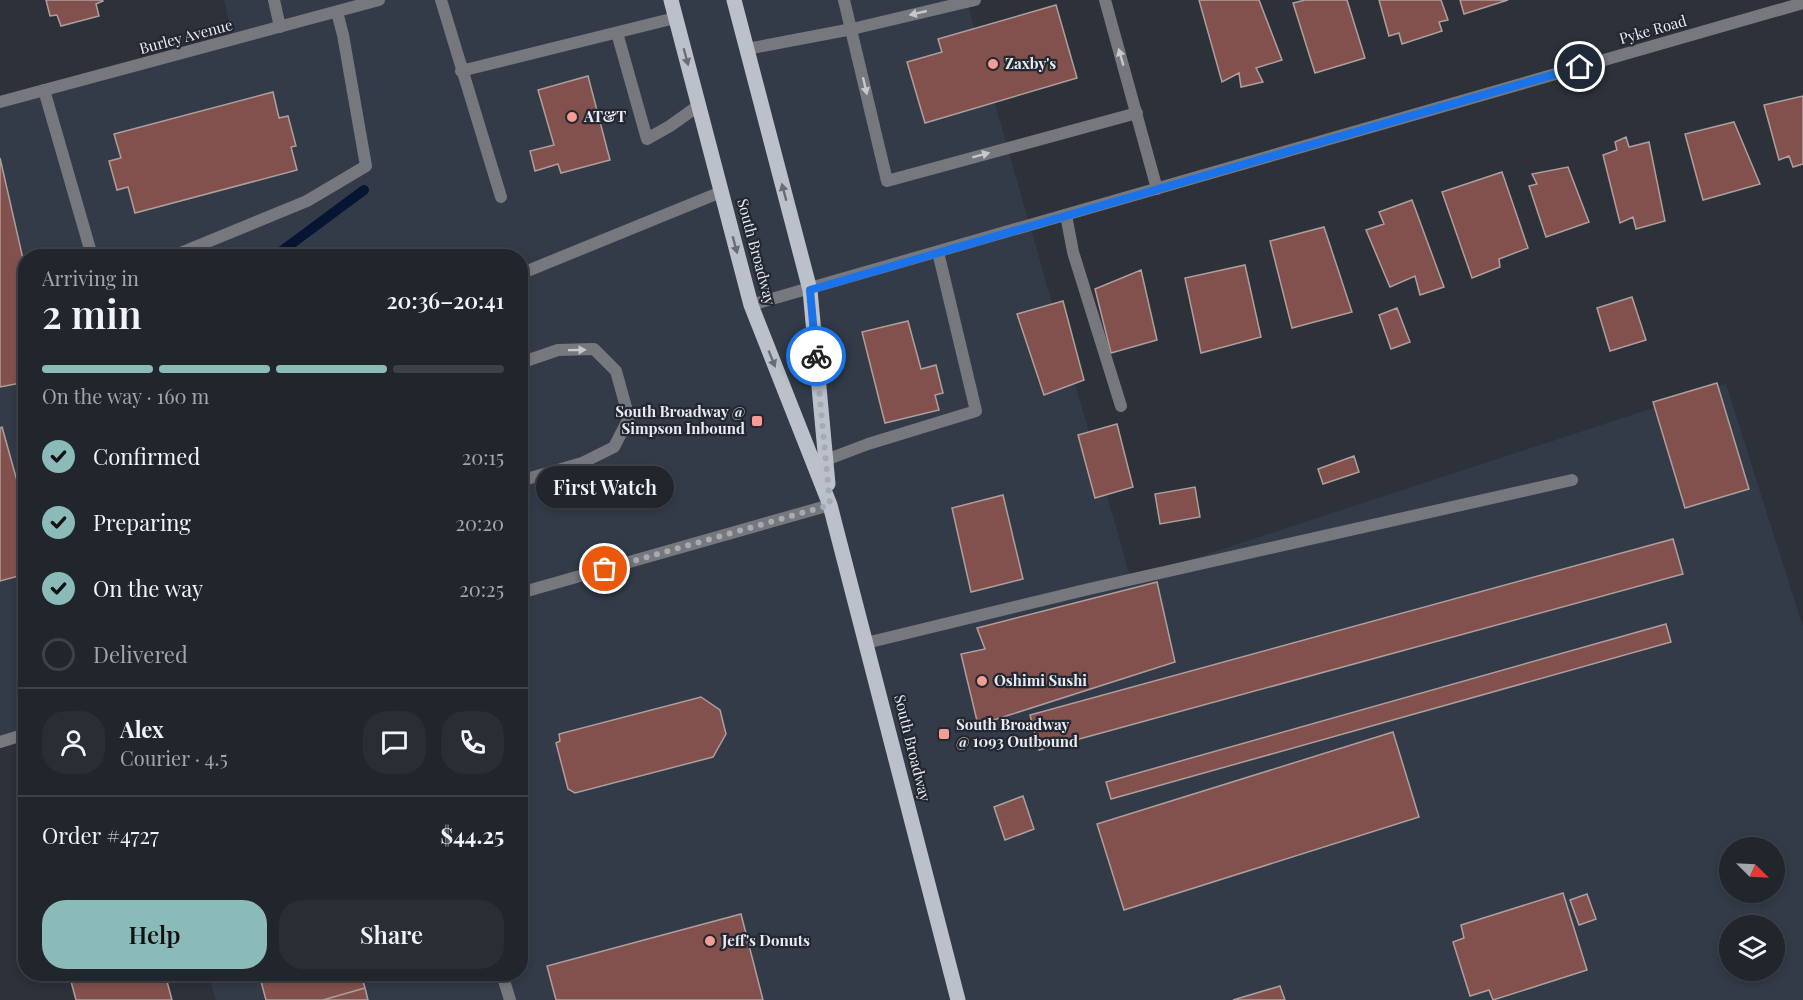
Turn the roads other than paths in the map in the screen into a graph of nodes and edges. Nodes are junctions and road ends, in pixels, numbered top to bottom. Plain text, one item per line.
1 (274, 0) edge
2 (441, 0) edge
3 (671, 0) edge
4 (734, 0) edge
5 (844, 0) edge
6 (975, 0) edge
7 (1105, 0) edge
8 (373, 1) edge
9 (1803, 3) edge
10 (337, 12) junction
11 (675, 18) junction
12 (280, 27) junction
13 (852, 29) junction
14 (617, 33) junction
15 (747, 49) junction
16 (461, 72) junction
17 (44, 90) junction
18 (0, 102) edge
19 (699, 106) junction
20 (1137, 113) junction
21 (1157, 189) junction
22 (721, 192) junction
23 (501, 197) dead end
24 (1066, 215) junction
25 (90, 249) edge
26 (190, 249) edge
27 (938, 252) junction
28 (528, 271) edge
29 (810, 290) junction
30 (751, 305) junction
31 (528, 360) edge
32 (1121, 406) dead end
33 (820, 462) junction
34 (528, 479) edge
35 (1572, 480) dead end
36 (830, 505) junction
37 (528, 591) edge
38 (866, 643) junction
39 (18, 736) edge
40 (0, 742) edge
41 (504, 981) edge
42 (510, 1000) edge
43 (958, 1000) edge

1 - 12 street
2 - 16 street
3 - 11 main road, South Broadway
4 - 15 main road, South Broadway
5 - 13 street
6 -> 13 street
20 -> 7 street
8 - 10 street, Burley Avenue
9 - 21 street, Pyke Road
10 - 12 street, Burley Avenue
10 - 26 street
11 - 14 street
11 -> 19 main road, South Broadway
12 - 17 street, Burley Avenue
13 - 15 street
13 -> 20 street
14 - 16 street
14 - 19 street
29 -> 15 main road, South Broadway
16 - 23 street
17 - 18 street, Burley Avenue
17 - 25 street
19 - 22 main road, South Broadway
20 - 21 street
21 - 24 street, Pyke Road
22 - 28 street
22 -> 30 main road, South Broadway
24 - 27 street, Pyke Road
24 - 32 street
27 - 29 street, Pyke Road
27 - 33 street
29 - 30 street, Pyke Road
29 - 33 main road, South Broadway
30 -> 33 main road, South Broadway
31 -> 34 street
33 - 36 main road, South Broadway
35 - 38 street
36 - 37 street
36 - 38 main road, South Broadway
38 - 43 main road, South Broadway
39 - 40 street
41 - 42 street

